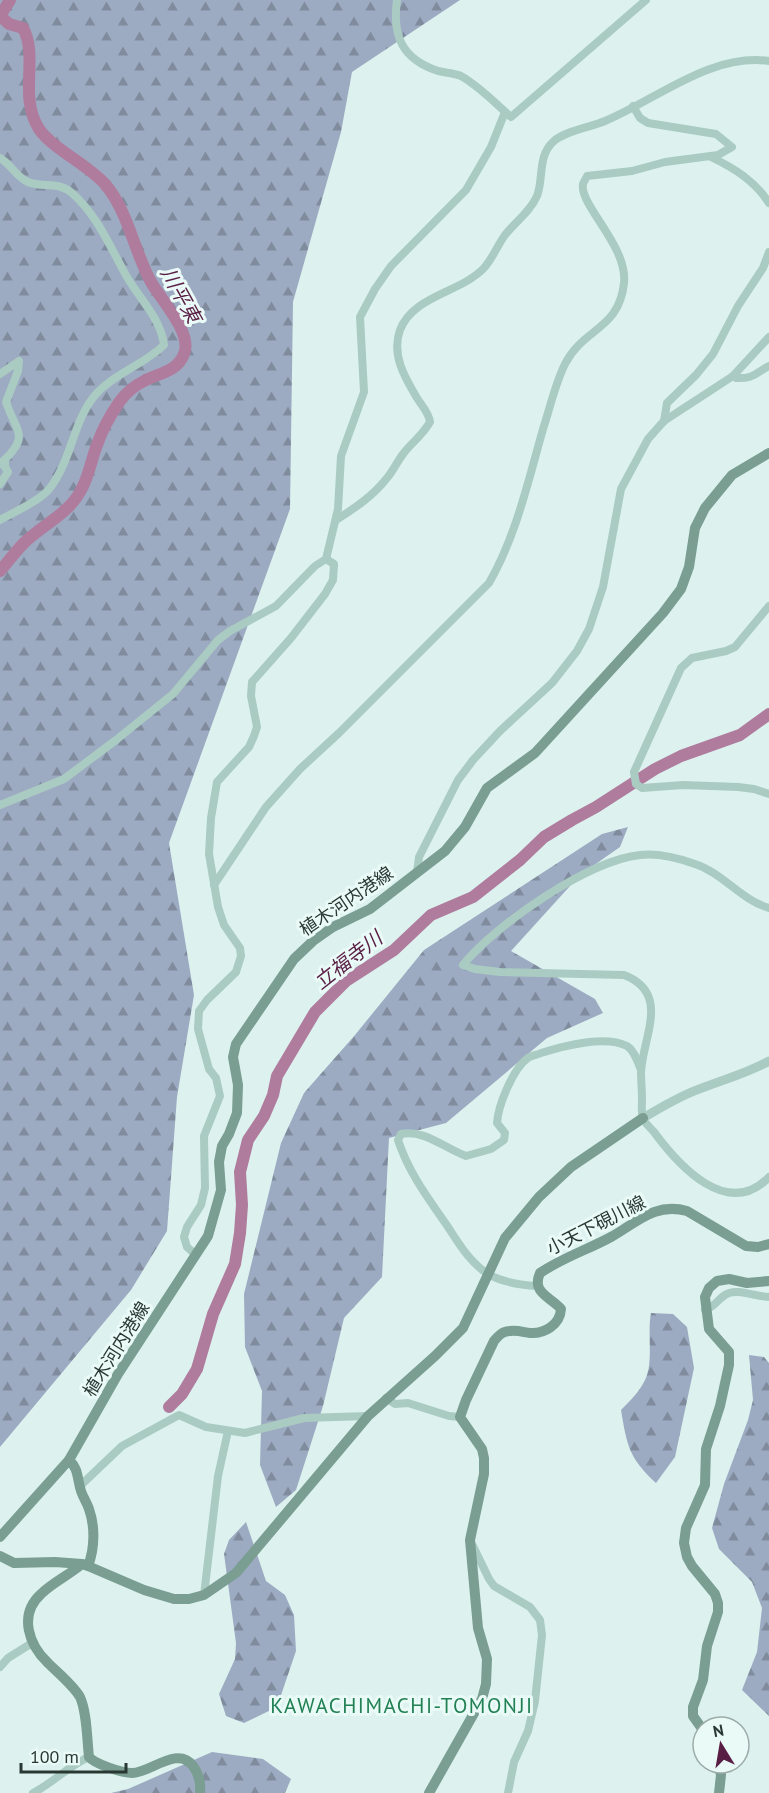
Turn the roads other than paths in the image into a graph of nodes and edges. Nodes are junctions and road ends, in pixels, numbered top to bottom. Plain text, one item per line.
1 (397, 0) edge
2 (646, 0) edge
3 (769, 59) edge
4 (633, 106) junction
5 (505, 112) junction
6 (710, 157) junction
7 (0, 158) edge
8 (769, 203) edge
9 (769, 252) edge
10 (769, 337) edge
11 (769, 366) edge
12 (0, 374) edge
13 (733, 376) junction
14 (664, 421) junction
15 (769, 453) edge
16 (2, 462) edge
17 (0, 484) edge
18 (0, 520) edge
19 (336, 520) junction
20 (326, 559) junction
21 (769, 606) edge
22 (769, 794) edge
23 (0, 805) edge
24 (417, 872) junction
25 (214, 885) junction
26 (769, 908) edge
27 (769, 1061) edge
28 (641, 1071) junction
29 (643, 1118) junction
30 (769, 1177) edge
31 (769, 1244) edge
32 (196, 1255) junction
33 (488, 1274) junction
34 (769, 1281) edge
35 (537, 1286) junction
36 (769, 1297) edge
37 (705, 1310) junction
38 (386, 1398) junction
39 (368, 1416) junction
40 (460, 1417) junction
41 (228, 1431) junction
42 (69, 1460) junction
43 (80, 1486) junction
44 (0, 1537) edge
45 (470, 1540) junction
46 (0, 1556) edge
47 (85, 1565) junction
48 (204, 1595) junction
49 (32, 1643) junction
50 (0, 1667) edge
51 (693, 1715) edge
52 (88, 1757) junction
53 (721, 1775) edge
54 (33, 1793) edge
55 (200, 1793) edge
56 (429, 1793) edge
57 (508, 1793) edge
58 (718, 1793) edge

1 - 5 street
2 - 5 street
3 - 4 street
4 - 6 street
4 - 19 street
5 - 19 street
6 - 8 street
6 - 25 street
7 - 18 street
9 - 14 street
10 - 13 street
11 - 13 street
12 - 16 street
13 - 14 street
14 - 24 street
15 - 24 main road, 植木河内港線
16 - 17 street
19 - 20 street
20 - 23 street
20 - 25 street
21 - 22 street
24 - 32 main road, 植木河内港線
25 - 32 street
26 - 28 street
27 - 29 street
28 - 29 street
28 - 33 street
29 - 30 street
29 - 33 main road
31 - 35 main road, 小天下硯川線
32 - 42 main road, 植木河内港線
33 - 35 street
33 - 38 main road
34 - 37 main road
35 - 40 main road
36 - 37 street
37 - 51 main road
38 - 39 main road
38 - 40 street
39 - 41 street
39 - 48 main road
40 - 45 main road
41 - 43 street
41 - 48 street
42 - 43 main road
42 - 44 main road, 植木河内港線
43 - 47 main road
45 - 56 main road
45 - 57 street
46 - 47 main road
47 - 48 main road
47 - 49 main road
49 - 50 street
49 - 52 main road
52 - 54 street
52 - 55 main road
53 - 58 main road

